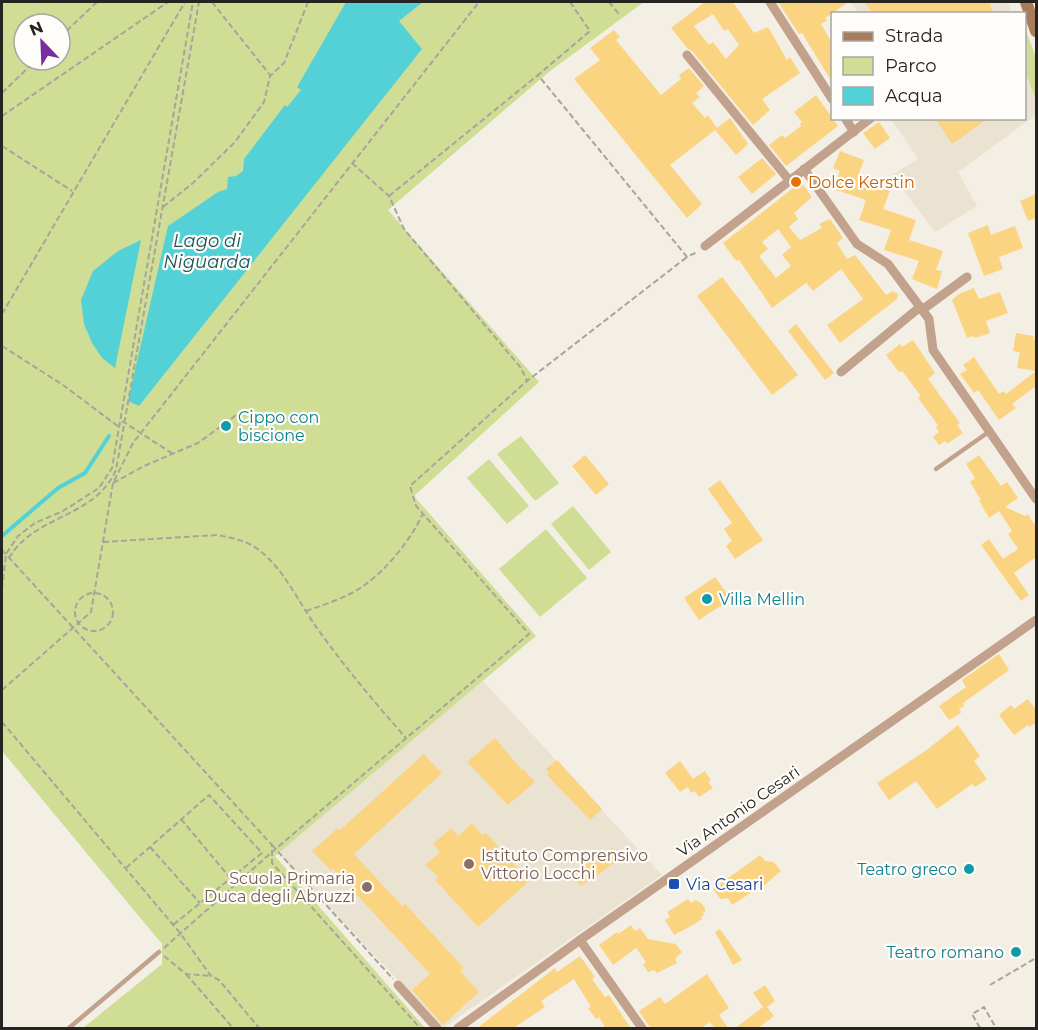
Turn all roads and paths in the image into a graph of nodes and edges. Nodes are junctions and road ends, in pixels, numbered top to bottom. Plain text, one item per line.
1 (97, 2) edge
2 (168, 2) edge
3 (185, 2) edge
4 (193, 2) edge
5 (199, 2) edge
6 (212, 2) edge
7 (308, 2) edge
8 (479, 2) edge
9 (570, 2) edge
10 (609, 2) edge
11 (770, 2) edge
12 (1029, 9) edge
13 (619, 14) dead end
14 (72, 26) edge
15 (1036, 31) edge
16 (687, 56) dead end
17 (24, 72) edge
18 (538, 75) junction
19 (270, 76) junction
20 (2, 93) edge
21 (831, 97) edge
22 (2, 116) edge
23 (846, 120) edge
24 (869, 120) edge
25 (854, 132) junction
26 (2, 146) edge
27 (351, 163) junction
28 (804, 169) junction
29 (789, 180) junction
30 (73, 192) junction
31 (389, 196) junction
32 (162, 208) junction
33 (157, 210) junction
34 (705, 246) joint
35 (687, 257) junction
36 (967, 277) dead end
37 (921, 308) junction
38 (2, 314) edge
39 (2, 346) edge
40 (841, 372) dead end
41 (527, 381) junction
42 (239, 413) dead end
43 (122, 421) junction
44 (119, 427) junction
45 (990, 431) junction
46 (141, 433) junction
47 (174, 454) junction
48 (111, 468) junction
49 (936, 469) dead end
50 (117, 470) junction
51 (113, 483) junction
52 (1036, 499) edge
53 (423, 514) junction
54 (103, 542) junction
55 (2, 550) edge
56 (6, 554) junction
57 (9, 558) junction
58 (3, 573) edge
59 (2, 589) edge
60 (94, 593) junction
61 (306, 612) junction
62 (1036, 620) edge
63 (78, 623) junction
64 (72, 628) junction
65 (2, 690) edge
66 (2, 722) edge
67 (406, 738) junction
68 (181, 819) junction
69 (273, 845) junction
70 (150, 847) junction
71 (276, 849) junction
72 (272, 852) junction
73 (125, 868) junction
74 (231, 879) junction
75 (201, 903) junction
76 (173, 925) junction
77 (180, 933) junction
78 (580, 940) junction
79 (159, 952) junction
80 (1036, 958) edge
81 (138, 961) dead end
82 (146, 962) junction
83 (186, 974) junction
84 (211, 976) junction
85 (398, 985) joint
86 (990, 985) dead end
87 (69, 1029) edge
88 (233, 1029) edge
89 (259, 1029) edge
90 (420, 1029) edge
91 (437, 1029) edge
92 (458, 1029) edge
93 (642, 1029) edge
94 (980, 1029) edge
95 (995, 1029) edge

1 - 14 path
2 - 22 path
3 - 30 path
4 - 33 path
5 - 32 path
6 - 19 path
7 - 19 path
8 - 27 path
9 - 18 path
10 - 13 path
11 - 21 street
12 - 15 main road
16 - 29 street
17 - 20 path
18 - 31 path
18 - 35 path
19 - 32 path
23 - 25 street
24 - 25 street
25 - 28 street
26 - 30 path
27 - 31 path
27 - 46 path
28 - 29 street
28 - 37 street
29 - 34 street
30 - 38 path
31 - 41 path
32 - 33 path
32 - 43 path
33 - 43 path
34 - 35 path
35 - 41 path
36 - 37 street
37 - 40 street
37 - 45 street
39 - 44 path
41 - 53 path
42 - 47 path
43 - 44 path
43 - 46 path
43 - 50 path
44 - 48 path
45 - 49 lane
45 - 52 street
46 - 47 path
46 - 50 path
47 - 51 path
48 - 50 path
48 - 56 path
50 - 51 path
50 - 57 path
51 - 54 path
53 - 61 path
53 - 67 path
54 - 60 path
54 - 61 path
55 - 56 path
56 - 57 path
56 - 58 path
57 - 64 path
58 - 59 path
60 - 63 path
60 - 63 path
60 - 63 path
61 - 67 path
62 - 78 street, Via Antonio Cesari
63 - 64 path
64 - 65 path
64 - 69 path
66 - 73 path
67 - 71 path
68 - 70 path
68 - 74 path
68 - 74 path
69 - 71 path
69 - 72 path
70 - 73 path
70 - 75 path
71 - 72 path
71 - 85 path
72 - 77 path
72 - 90 path
73 - 76 path
74 - 75 path
75 - 76 path
76 - 77 path
77 - 79 path
77 - 84 path
78 - 92 street, Via Antonio Cesari
78 - 93 street
79 - 82 lane
79 - 83 path
80 - 86 path
81 - 82 lane
82 - 87 lane
83 - 84 path
83 - 88 path
84 - 89 path
85 - 91 street
94 - 95 path

